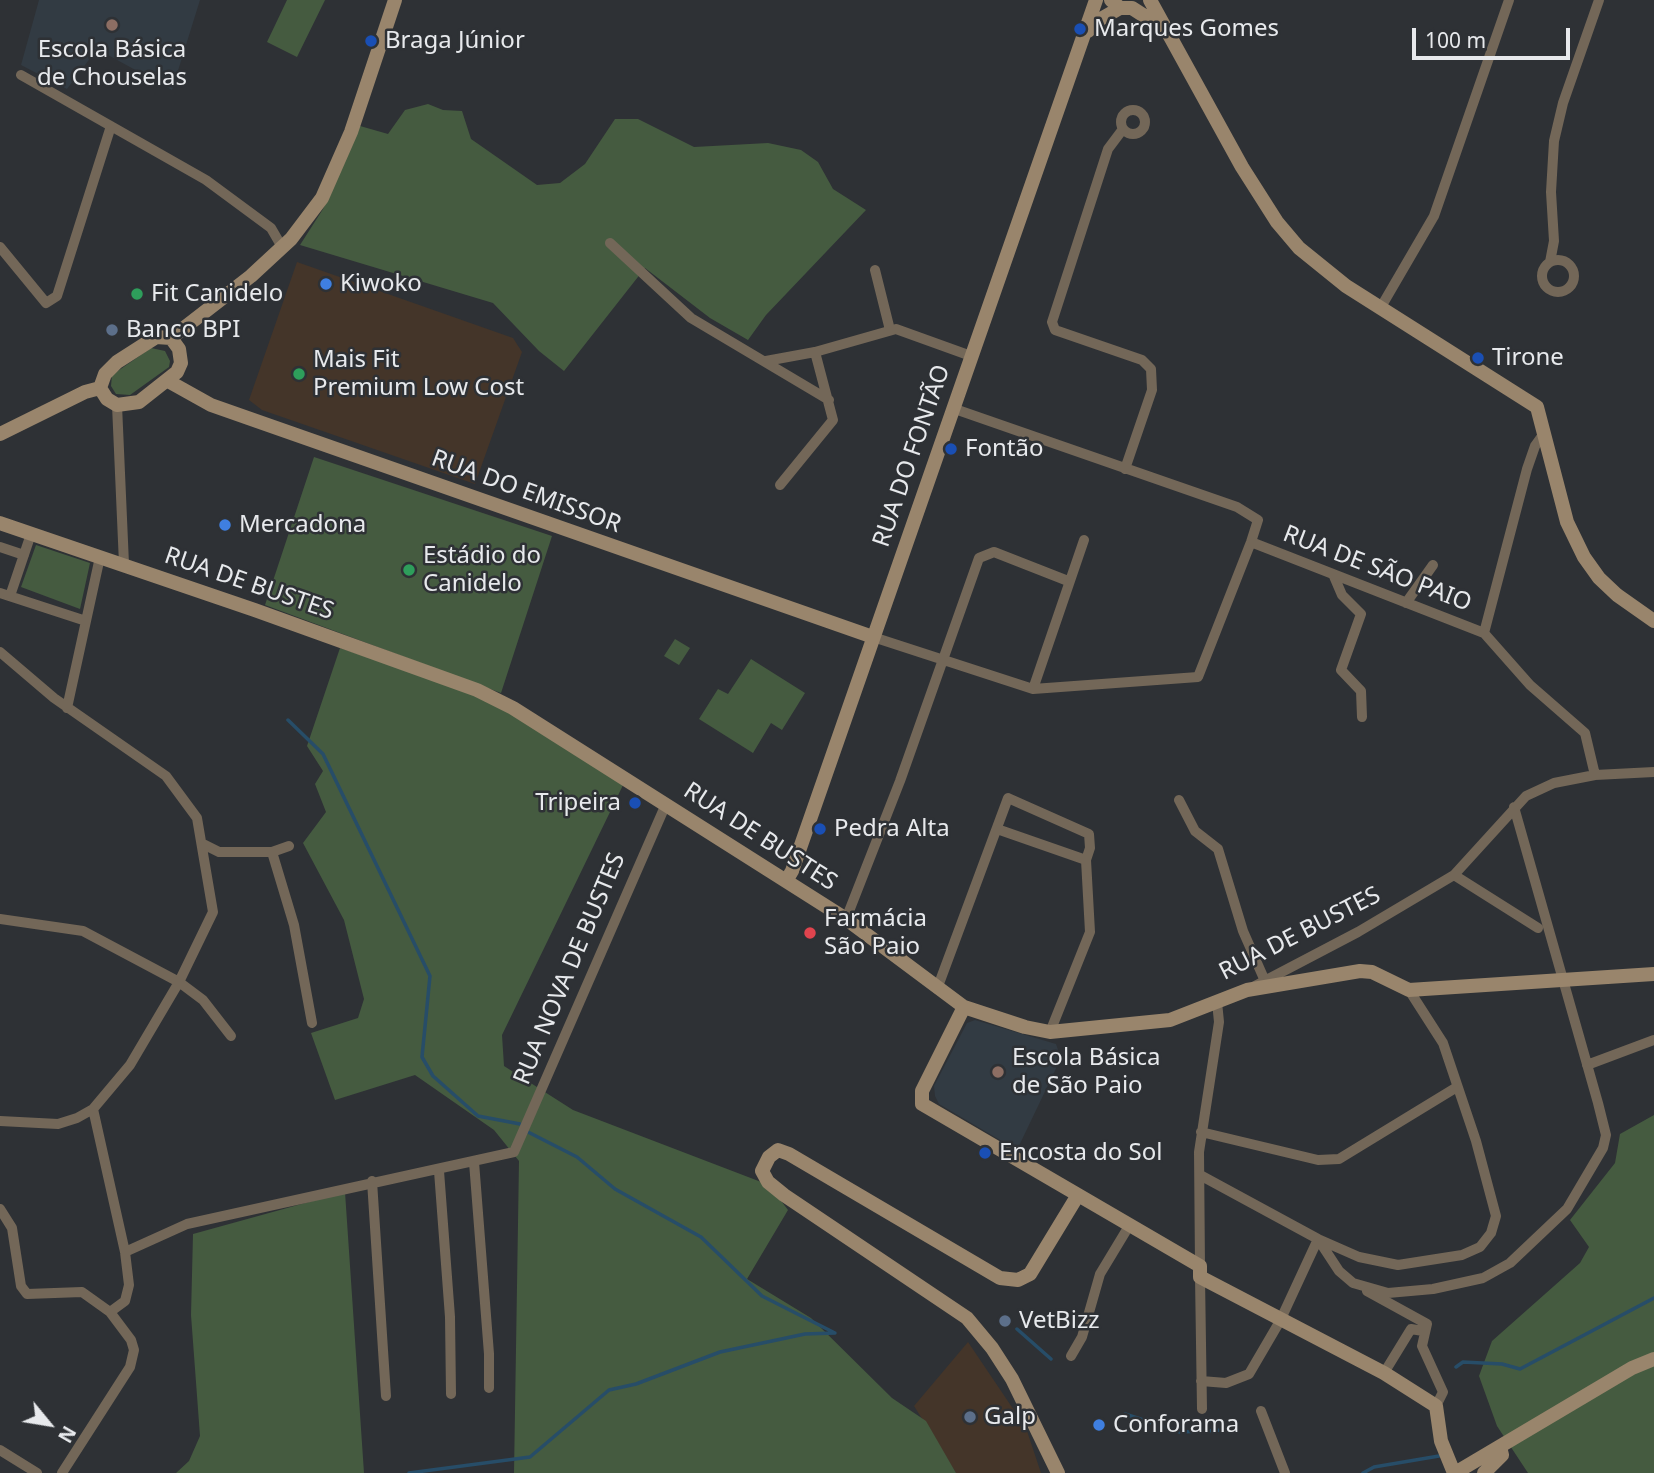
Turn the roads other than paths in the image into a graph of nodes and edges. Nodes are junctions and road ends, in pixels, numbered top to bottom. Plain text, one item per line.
1 (395, 0) edge
2 (1096, 0) edge
3 (1148, 0) edge
4 (1510, 0) edge
5 (1599, 0) edge
6 (1121, 5) edge
7 (1166, 32) junction
8 (1081, 45) junction
9 (21, 75) dead end
10 (111, 126) junction
11 (1123, 130) dead end
12 (1554, 241) junction
13 (610, 243) dead end
14 (0, 247) edge
15 (282, 247) junction
16 (1563, 261) junction
17 (1550, 262) junction
18 (875, 270) dead end
19 (1381, 307) junction
20 (890, 330) junction
21 (171, 338) junction
22 (816, 352) junction
23 (971, 356) junction
24 (766, 361) junction
25 (168, 382) junction
26 (100, 388) junction
27 (829, 400) junction
28 (117, 405) junction
29 (953, 408) junction
30 (1545, 432) junction
31 (0, 434) edge
32 (1125, 469) junction
33 (780, 485) dead end
34 (0, 523) edge
35 (31, 534) junction
36 (1084, 540) dead end
37 (1251, 542) junction
38 (0, 547) edge
39 (24, 555) junction
40 (100, 556) junction
41 (124, 564) junction
42 (1433, 565) dead end
43 (1333, 575) junction
44 (1068, 581) junction
45 (5, 594) edge
46 (1406, 603) junction
47 (86, 621) junction
48 (1654, 621) edge
49 (1484, 633) junction
50 (873, 637) junction
51 (0, 652) edge
52 (942, 661) junction
53 (1032, 690) junction
54 (67, 708) junction
55 (1362, 717) dead end
56 (1654, 772) edge
57 (1595, 775) junction
58 (1179, 800) dead end
59 (666, 804) junction
60 (1514, 807) junction
61 (997, 829) junction
62 (203, 845) junction
63 (289, 846) dead end
64 (272, 852) junction
65 (1086, 860) junction
66 (1454, 875) junction
67 (786, 881) junction
68 (0, 919) edge
69 (846, 919) junction
70 (1538, 928) dead end
71 (1654, 974) edge
72 (1563, 979) junction
73 (1265, 981) junction
74 (179, 982) junction
75 (937, 989) junction
76 (1247, 990) junction
77 (1409, 990) junction
78 (1217, 1002) junction
79 (964, 1007) junction
80 (312, 1023) dead end
81 (1050, 1032) junction
82 (231, 1037) dead end
83 (1654, 1040) edge
84 (1587, 1065) junction
85 (1457, 1087) junction
86 (93, 1109) junction
87 (0, 1121) edge
88 (1201, 1132) junction
89 (474, 1162) junction
90 (439, 1171) junction
91 (1200, 1175) junction
92 (372, 1181) junction
93 (1078, 1195) junction
94 (0, 1209) edge
95 (1129, 1226) junction
96 (1318, 1239) junction
97 (125, 1252) junction
98 (1200, 1272) junction
99 (1353, 1283) junction
100 (110, 1312) junction
101 (1280, 1321) junction
102 (1423, 1331) junction
103 (1071, 1356) dead end
104 (1654, 1359) edge
105 (1384, 1373) junction
106 (1201, 1381) junction
107 (489, 1388) dead end
108 (451, 1394) dead end
109 (386, 1396) dead end
110 (1436, 1406) junction
111 (1202, 1409) dead end
112 (1261, 1410) dead end
113 (1500, 1447) junction
114 (0, 1450) edge
115 (37, 1473) edge
116 (62, 1473) edge
117 (1058, 1473) edge
118 (1285, 1473) edge
119 (1454, 1473) edge
120 (1484, 1473) edge

1 - 15 main road
2 - 8 main road, RUA DO FONTÃO
3 - 6 main road, RUA DO FONTÃO
3 - 7 main road
4 - 19 street
5 - 12 street
6 - 7 main road
6 - 8 main road, RUA DO FONTÃO
7 - 19 main road
8 - 23 main road, RUA DO FONTÃO
9 - 10 street
10 - 14 street
10 - 15 street
11 - 32 street
12 - 16 street
12 - 17 street
13 - 24 street
15 - 21 main road
16 - 17 street
16 - 17 street
18 - 20 street
19 - 30 main road
20 - 22 street
20 - 23 street
21 - 25 main road
21 - 26 main road
22 - 24 street
22 - 27 street
23 - 29 main road, RUA DO FONTÃO
24 - 27 street
25 - 28 main road
25 - 50 main road, RUA DO EMISSOR
26 - 28 main road
26 - 31 main road
27 - 33 street
28 - 41 street
29 - 32 street, RUA DE SÃO PAIO
29 - 50 main road, RUA DO FONTÃO
30 - 48 main road
30 - 49 street
32 - 37 street, RUA DE SÃO PAIO
34 - 35 main road, RUA DE BUSTES
35 - 39 street
35 - 40 main road, RUA DE BUSTES
36 - 44 street
37 - 43 street, RUA DE SÃO PAIO
37 - 53 street
38 - 39 street
39 - 45 street
40 - 41 main road, RUA DE BUSTES
40 - 47 street
41 - 59 main road, RUA DE BUSTES
42 - 46 street
43 - 46 street, RUA DE SÃO PAIO
43 - 55 street
44 - 52 street
44 - 53 street
45 - 47 street
46 - 49 street, RUA DE SÃO PAIO
47 - 54 street
49 - 57 street, RUA DE SÃO PAIO
50 - 52 street
50 - 67 main road, RUA DO FONTÃO
51 - 54 street
52 - 53 street
52 - 69 street
54 - 62 street
56 - 57 street, RUA DE BUSTES
57 - 60 street, RUA DE BUSTES
58 - 73 street
59 - 67 main road, RUA DE BUSTES
59 - 89 street, RUA NOVA DE BUSTES
60 - 66 street, RUA DE BUSTES
60 - 72 street
61 - 65 street
61 - 65 street
61 - 75 street
62 - 64 street
62 - 74 street
63 - 64 street
64 - 80 street
65 - 81 street
66 - 70 street
66 - 73 street, RUA DE BUSTES
67 - 69 main road, RUA DE BUSTES
68 - 74 street
69 - 75 main road, RUA DE BUSTES
71 - 72 main road
72 - 77 main road
72 - 84 street
73 - 76 street, RUA DE BUSTES
74 - 82 street
74 - 86 street
75 - 79 main road, RUA DE BUSTES
76 - 77 main road
76 - 78 main road, RUA DE BUSTES
77 - 85 street
78 - 81 main road, RUA DE BUSTES
78 - 88 street
79 - 81 main road, RUA DE BUSTES
79 - 93 main road
83 - 84 street
84 - 99 street
85 - 88 street
85 - 96 street
86 - 87 street
86 - 97 street
88 - 91 street
89 - 90 street
89 - 107 street
90 - 92 street
90 - 108 street
91 - 96 street
91 - 98 street
92 - 97 street
92 - 109 street
93 - 95 main road
93 - 117 main road
94 - 100 street
95 - 98 main road
95 - 103 street
96 - 99 street
96 - 101 street
97 - 100 street
98 - 101 main road
98 - 106 street
99 - 102 street
100 - 116 street
101 - 105 main road
101 - 106 street
102 - 105 street
102 - 110 street
104 - 113 main road
105 - 110 main road
106 - 111 street
110 - 119 main road
112 - 118 street
113 - 119 main road
113 - 120 main road
114 - 115 street

